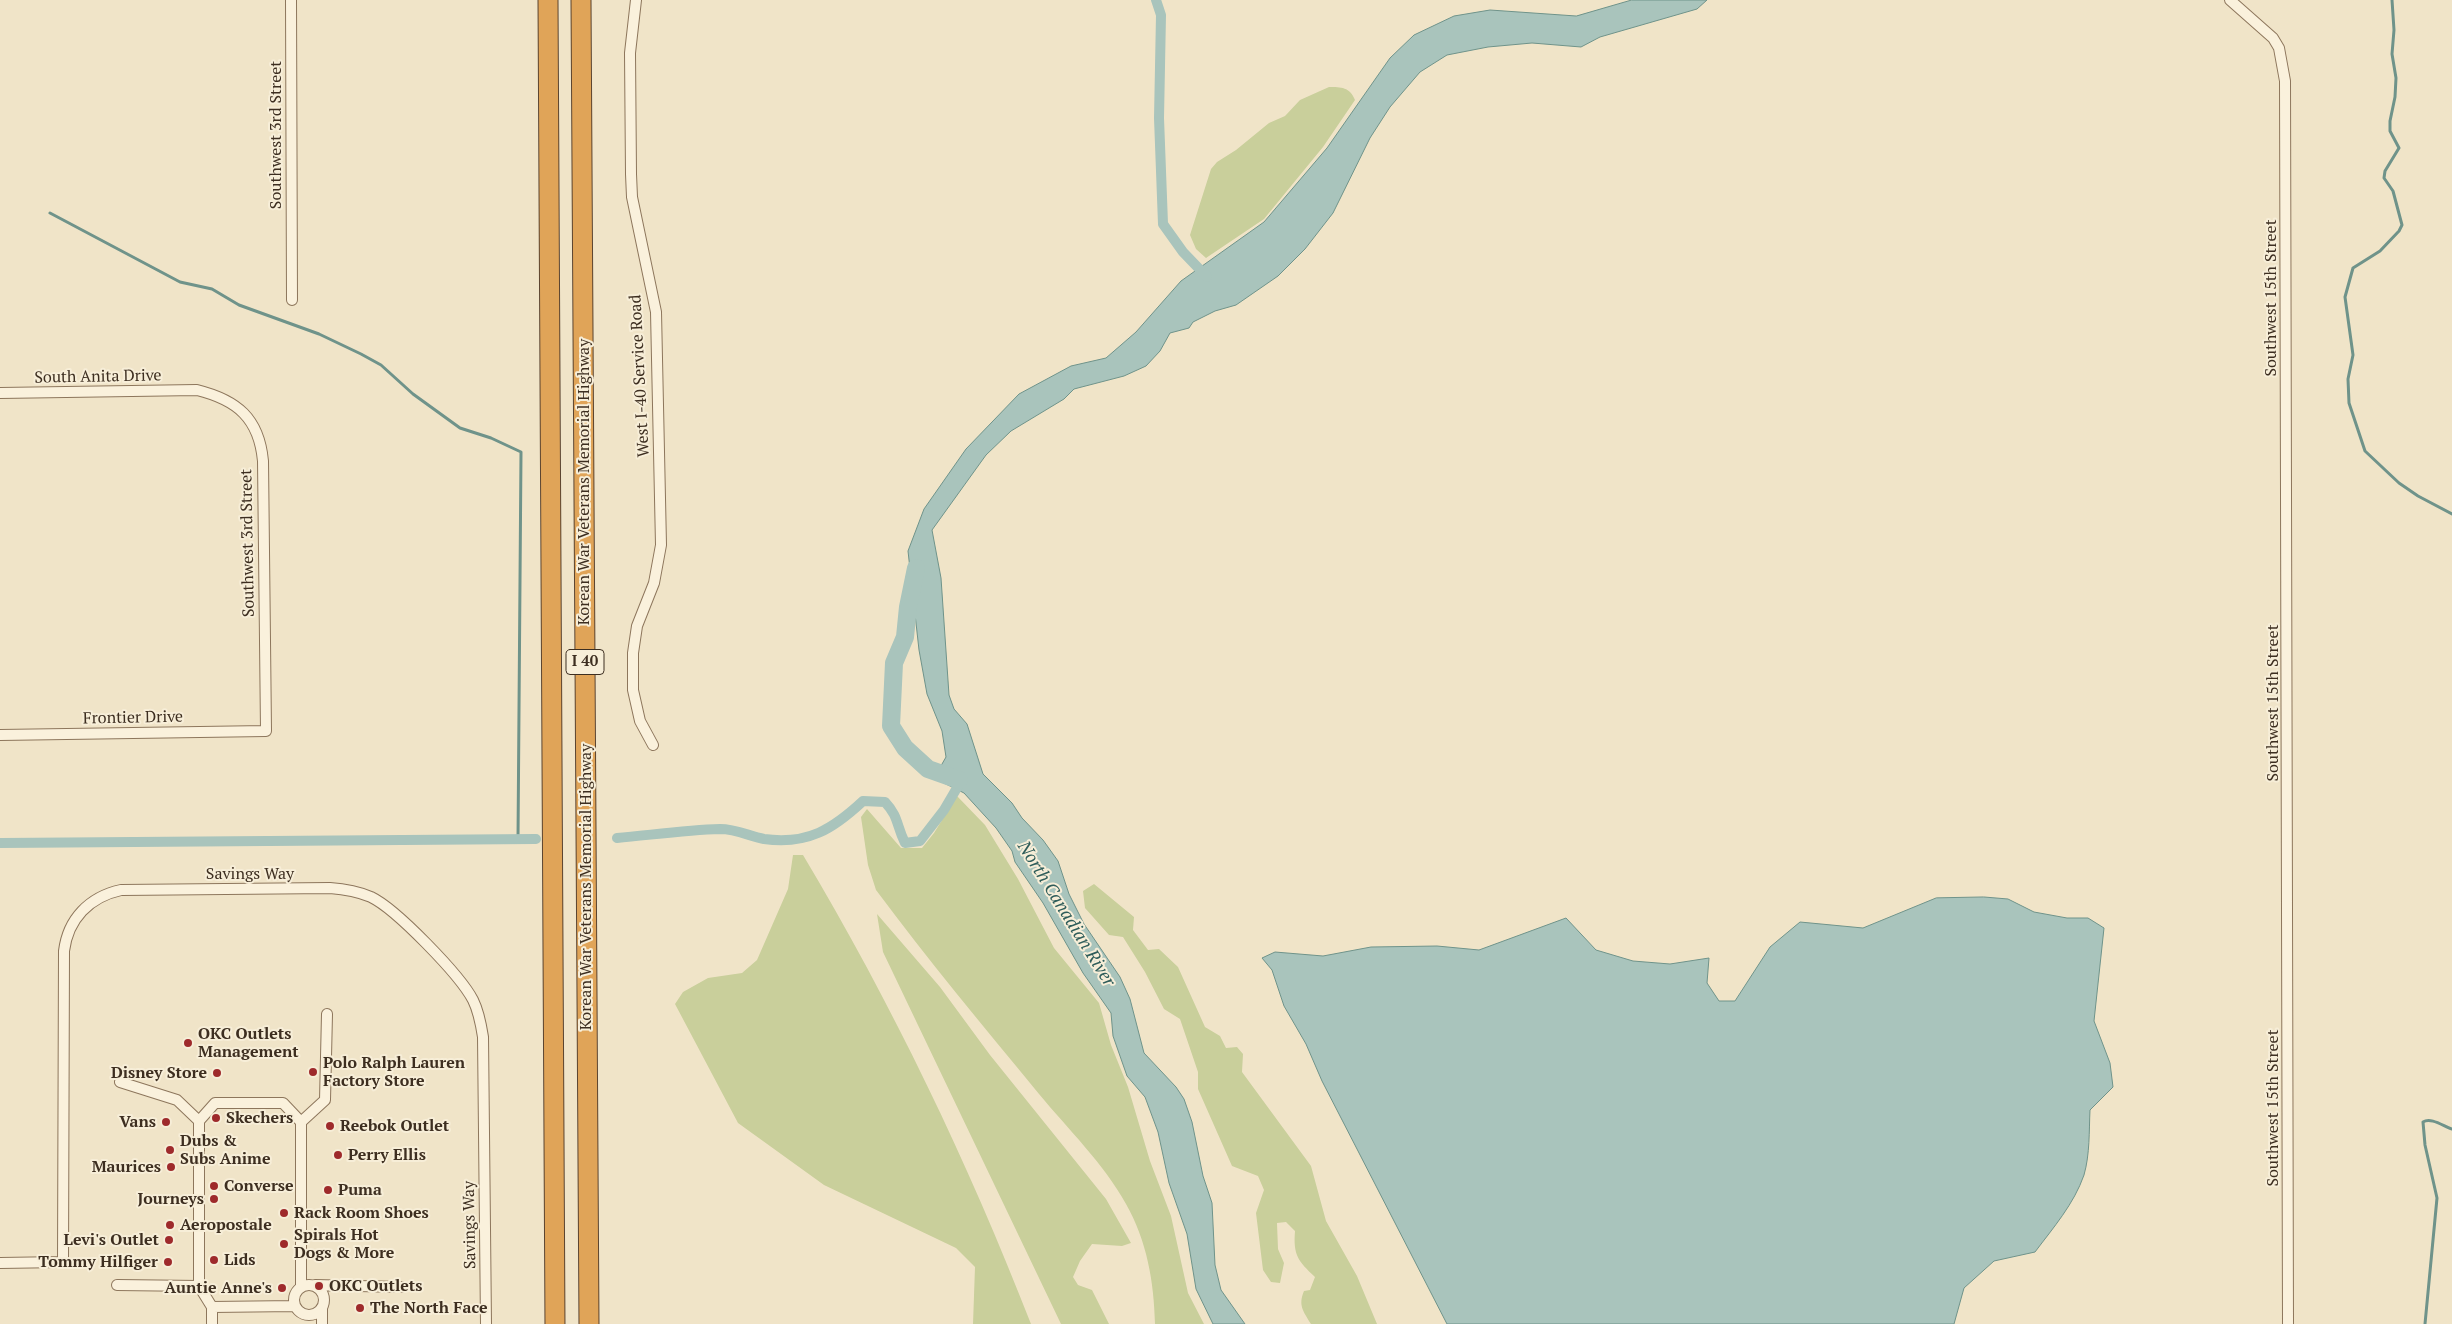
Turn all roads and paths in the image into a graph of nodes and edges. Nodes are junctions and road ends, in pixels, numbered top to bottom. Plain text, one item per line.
1 (291, 0) edge
2 (548, 0) edge
3 (581, 0) edge
4 (636, 0) edge
5 (2230, 0) edge
6 (292, 300) dead end
7 (197, 390) joint
8 (0, 393) edge
9 (266, 731) joint
10 (0, 735) edge
11 (654, 744) dead end
12 (327, 1014) dead end
13 (120, 1082) dead end
14 (199, 1121) junction
15 (301, 1122) junction
16 (0, 1263) edge
17 (117, 1285) dead end
18 (199, 1286) junction
19 (315, 1286) junction
20 (302, 1287) junction
21 (401, 1288) dead end
22 (294, 1306) junction
23 (212, 1307) junction
24 (322, 1309) junction
25 (212, 1324) edge
26 (322, 1324) edge
27 (486, 1324) edge
28 (555, 1324) edge
29 (589, 1324) edge
30 (2288, 1324) edge

1 - 6 street, Southwest 3rd Street
2 - 28 highway, Korean War Veterans Memorial Highway / I 40
3 - 29 highway, Korean War Veterans Memorial Highway / I 40
4 - 11 street, West I-40 Service Road
5 - 30 street, Southwest 15th Street
7 - 8 street, South Anita Drive
7 - 9 street, Southwest 3rd Street
9 - 10 street, Frontier Drive
12 - 15 street
13 - 14 street
14 - 15 street
14 - 18 street
15 - 20 street
16 - 27 street, Savings Way
17 - 18 street
18 - 23 street
19 - 20 street
19 - 21 street
19 - 24 street
20 - 22 street
22 - 23 street
22 - 24 street
23 - 25 street
24 - 26 street

